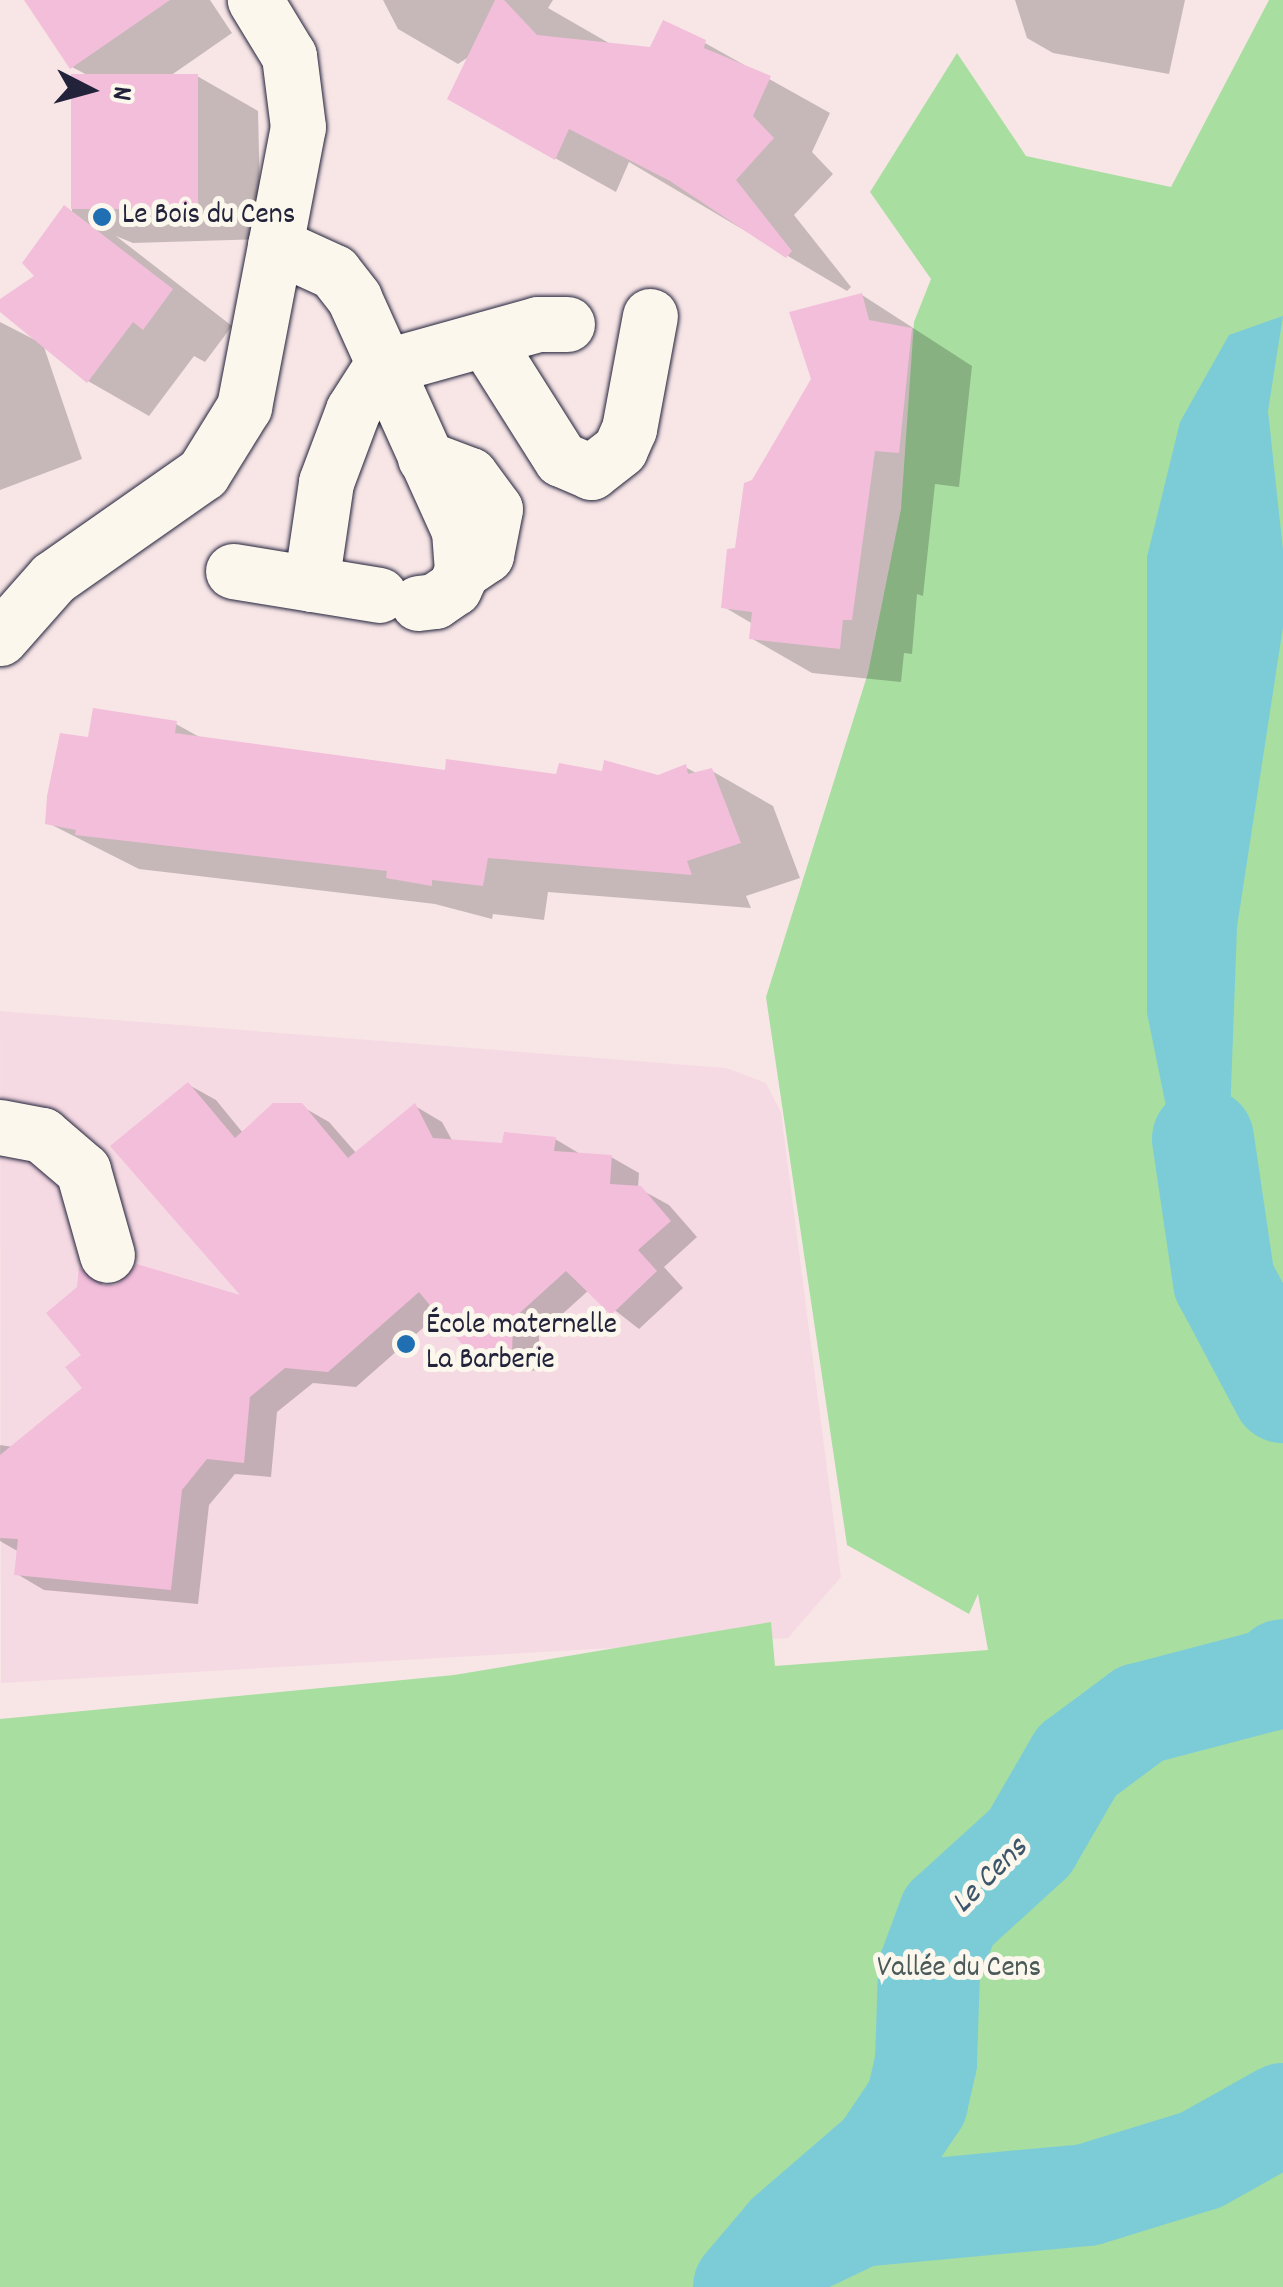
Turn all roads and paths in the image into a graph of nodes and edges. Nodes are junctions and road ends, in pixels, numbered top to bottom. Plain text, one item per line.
1 (255, 0) edge
2 (276, 244) junction
3 (650, 316) dead end
4 (568, 324) dead end
5 (484, 339) junction
6 (380, 368) junction
7 (232, 571) dead end
8 (310, 584) junction
9 (0, 638) edge
10 (0, 1127) edge
11 (107, 1255) dead end

1 - 2 street
2 - 6 street
2 - 9 street
3 - 5 street
4 - 5 street
5 - 6 street
6 - 8 street
6 - 8 street
7 - 8 street
10 - 11 street

